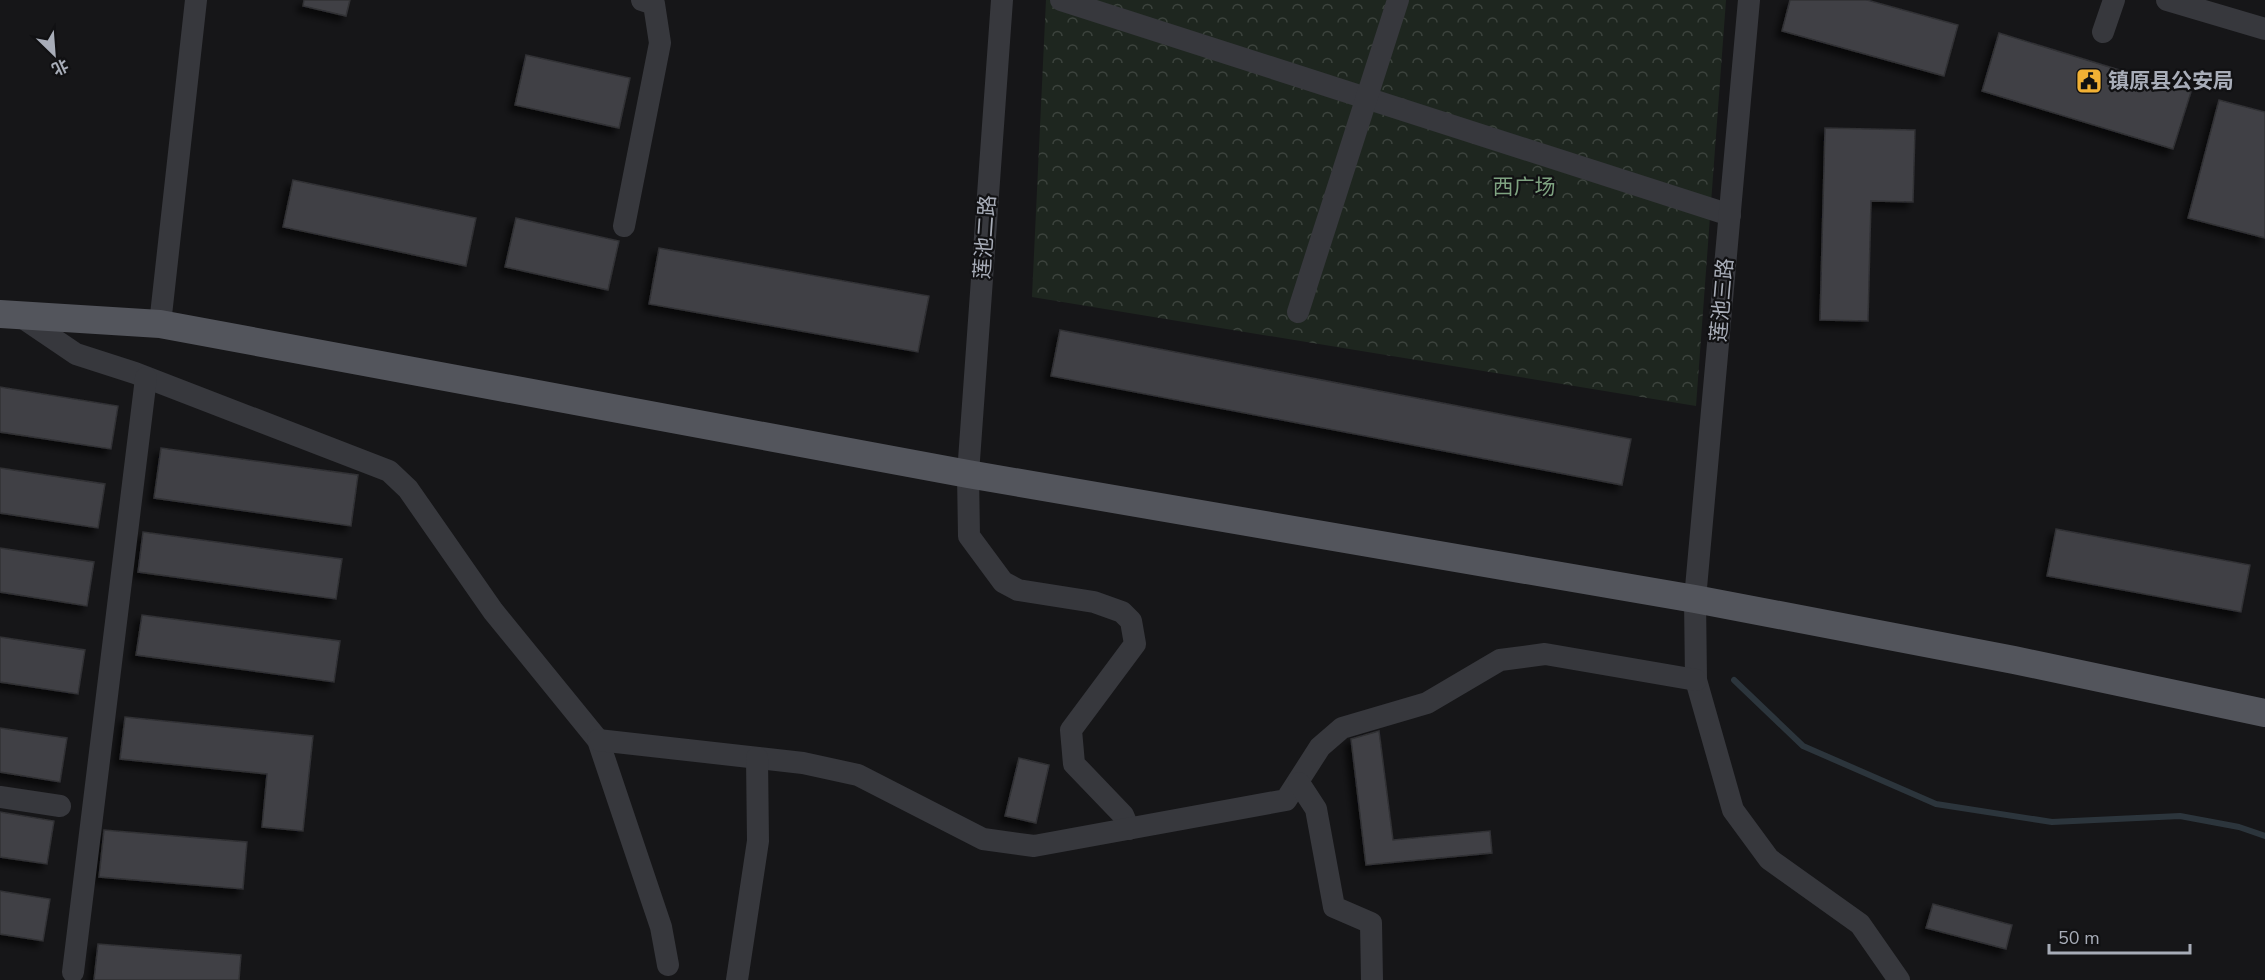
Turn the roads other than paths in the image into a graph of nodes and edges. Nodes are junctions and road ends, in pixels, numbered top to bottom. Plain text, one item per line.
1 (196, 0) edge
2 (642, 0) edge
3 (1002, 0) edge
4 (1061, 0) edge
5 (1398, 0) edge
6 (1749, 0) edge
7 (2115, 0) edge
8 (2167, 0) edge
9 (2265, 29) edge
10 (2103, 32) dead end
11 (1366, 98) junction
12 (1730, 214) junction
13 (624, 226) dead end
14 (1298, 312) dead end
15 (8, 314) edge
16 (160, 324) junction
17 (146, 378) junction
18 (968, 474) junction
19 (1695, 599) junction
20 (1696, 680) junction
21 (2265, 713) edge
22 (598, 740) junction
23 (757, 758) junction
24 (1299, 783) junction
25 (0, 797) edge
26 (60, 806) dead end
27 (1129, 829) junction
28 (668, 965) dead end
29 (73, 972) dead end
30 (737, 980) edge
31 (1372, 980) edge
32 (1899, 980) edge

1 - 16 street
2 - 13 street
3 - 18 street, 莲池二路
4 - 11 street
5 - 11 street
6 - 12 street, 莲池三路
7 - 10 street
8 - 9 street
11 - 12 street
11 - 14 street
12 - 19 street, 莲池三路
15 - 16 main road
15 - 17 street
16 - 18 main road
17 - 22 street
17 - 29 street
18 - 19 main road
18 - 27 street, 莲池二路
19 - 20 street, 莲池三路
19 - 21 main road
20 - 24 street
20 - 32 street, 莲池三路
22 - 23 street
22 - 28 street
23 - 27 street
23 - 30 street
24 - 27 street
24 - 31 street
25 - 26 street

